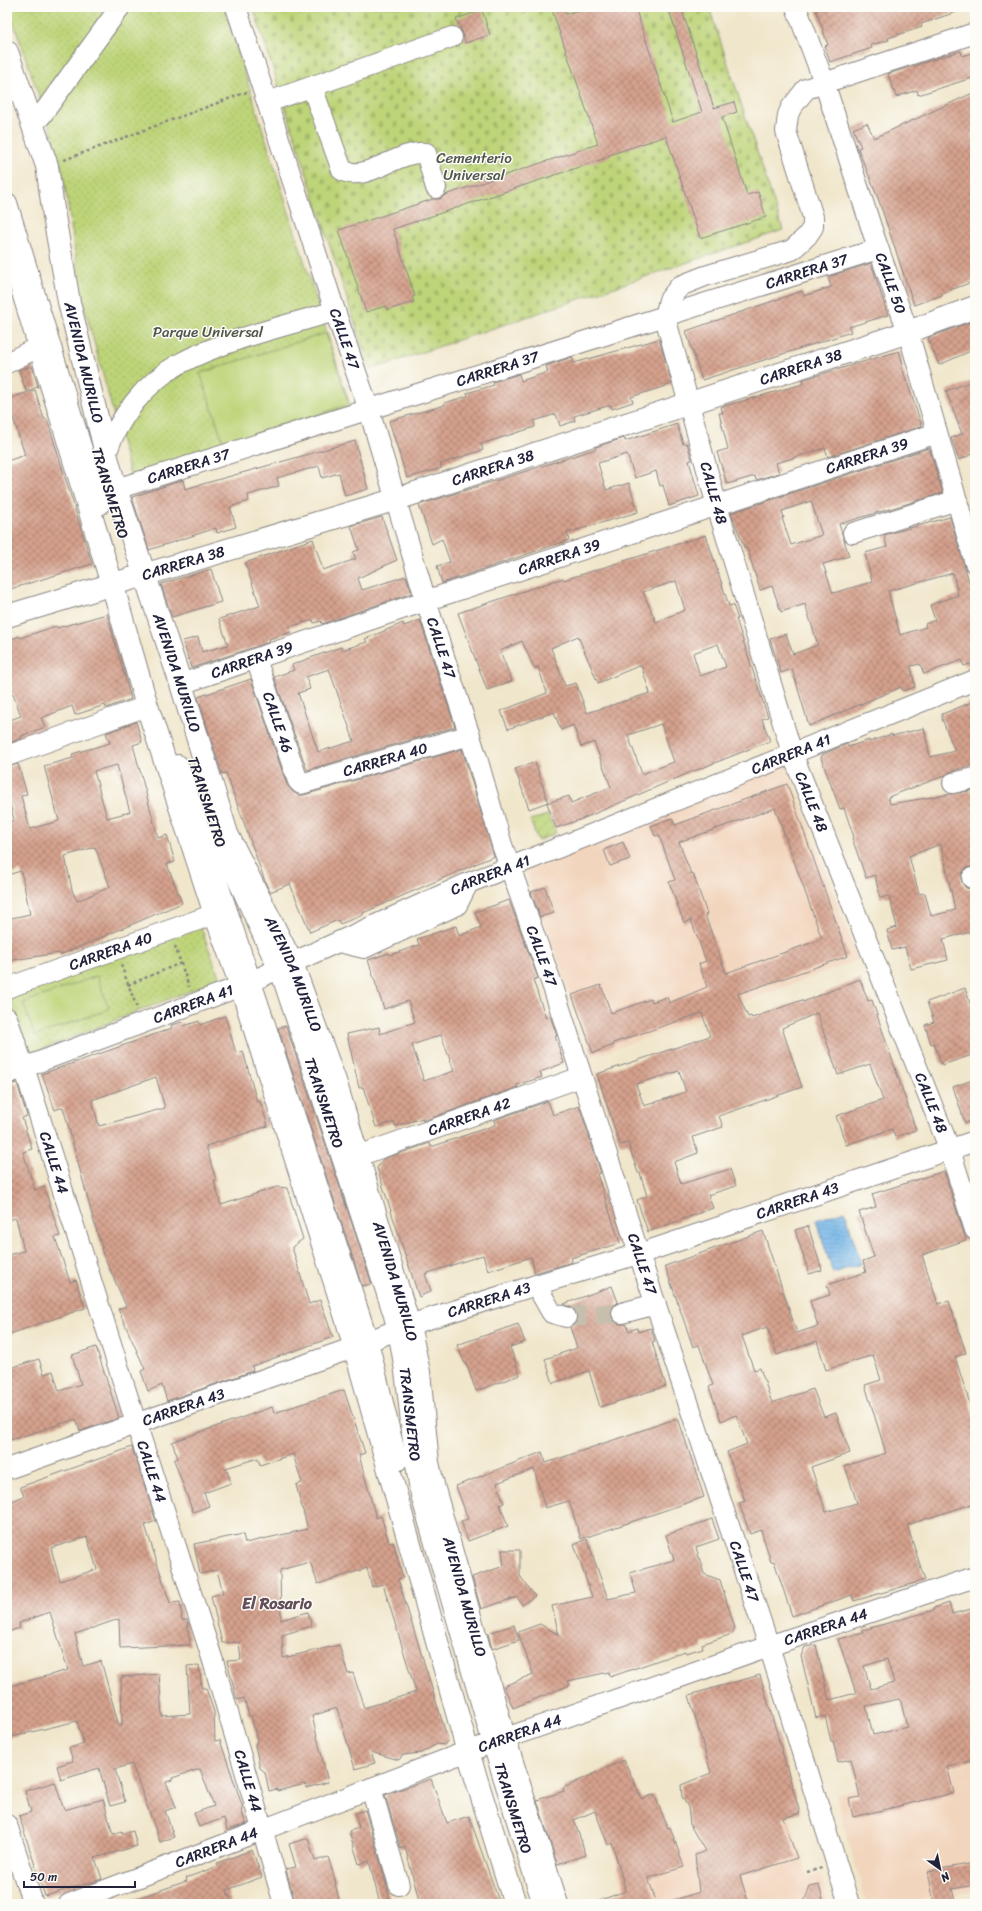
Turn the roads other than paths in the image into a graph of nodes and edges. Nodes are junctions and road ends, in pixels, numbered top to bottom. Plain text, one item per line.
1 (120, 7) edge
2 (236, 7) edge
3 (796, 7) edge
4 (975, 33) edge
5 (452, 37) dead end
6 (7, 52) edge
7 (7, 82) edge
8 (824, 82) junction
9 (312, 87) junction
10 (265, 94) junction
11 (33, 123) junction
12 (436, 188) dead end
13 (7, 202) edge
14 (7, 240) edge
15 (878, 249) junction
16 (975, 306) edge
17 (335, 311) junction
18 (665, 317) junction
19 (908, 332) junction
20 (40, 346) junction
21 (7, 363) edge
22 (689, 403) junction
23 (369, 410) junction
24 (937, 433) junction
25 (106, 454) junction
26 (116, 489) junction
27 (397, 499) junction
28 (957, 500) junction
29 (717, 506) junction
30 (853, 533) dead end
31 (975, 563) edge
32 (129, 579) junction
33 (426, 601) junction
34 (7, 616) edge
35 (256, 659) junction
36 (975, 680) edge
37 (181, 684) junction
38 (147, 706) junction
39 (470, 735) junction
40 (792, 753) junction
41 (7, 756) edge
42 (975, 778) edge
43 (953, 783) dead end
44 (301, 784) joint
45 (510, 868) junction
46 (215, 914) junction
47 (286, 966) junction
48 (246, 984) junction
49 (7, 988) edge
50 (7, 1018) edge
51 (15, 1070) edge
52 (581, 1077) junction
53 (975, 1142) edge
54 (950, 1150) junction
55 (358, 1156) junction
56 (975, 1230) edge
57 (639, 1254) junction
58 (536, 1284) junction
59 (656, 1304) junction
60 (622, 1314) tunnel mouth
61 (566, 1317) tunnel mouth
62 (404, 1328) junction
63 (361, 1344) junction
64 (136, 1423) junction
65 (7, 1469) edge
66 (975, 1577) edge
67 (769, 1646) junction
68 (488, 1746) junction
69 (371, 1788) junction
70 (7, 1825) edge
71 (264, 1831) junction
72 (399, 1885) dead end
73 (33, 1904) edge
74 (69, 1904) edge
75 (284, 1904) edge
76 (515, 1904) edge
77 (533, 1904) edge
78 (543, 1904) edge
79 (557, 1904) edge
80 (849, 1904) edge

1 - 11 street
2 - 10 street, CALLE 47
3 - 8 street, CALLE 50
4 - 8 street
5 - 9 street
6 - 11 main road, AVENIDA MURILLO
7 - 32 street, TRANSMETRO
8 - 15 street, CALLE 50
8 - 18 street
9 - 10 street
9 - 12 street
10 - 17 street, CALLE 47
11 - 25 main road, AVENIDA MURILLO
13 - 32 street, TRANSMETRO
14 - 20 main road, AVENIDA MURILLO
15 - 18 street, CARRERA 37
15 - 19 street, CALLE 50
16 - 19 main road, CARRERA 38
17 - 23 street, CALLE 47
17 - 25 street
18 - 22 street, CALLE 48
18 - 23 street, CARRERA 37
19 - 22 main road, CARRERA 38
19 - 24 street, CALLE 50
20 - 21 street
20 - 32 main road, AVENIDA MURILLO
22 - 27 main road, CARRERA 38
22 - 29 street, CALLE 48
23 - 26 street, CARRERA 37
23 - 27 street, CALLE 47
24 - 28 street, CALLE 50
24 - 29 street, CARRERA 39
25 - 26 main road, AVENIDA MURILLO
26 - 32 main road, AVENIDA MURILLO
27 - 32 main road, CARRERA 38
27 - 33 street, CALLE 47
28 - 30 street
28 - 31 street, CALLE 50
29 - 33 street, CARRERA 39
29 - 40 street, CALLE 48
32 - 34 main road, CARRERA 38
32 - 37 main road, AVENIDA MURILLO
32 - 38 main road, AVENIDA MURILLO
32 - 47 street, TRANSMETRO
32 - 48 street, TRANSMETRO
33 - 35 street, CARRERA 39
33 - 39 street, CALLE 47
35 - 37 street, CARRERA 39
35 - 44 street, CALLE 46
36 - 40 street, CARRERA 41
37 - 47 main road, AVENIDA MURILLO
38 - 41 street
38 - 46 main road, AVENIDA MURILLO
39 - 44 street, CARRERA 40
39 - 45 street, CALLE 47
40 - 45 street, CARRERA 41
40 - 54 street, CALLE 48
42 - 43 street
45 - 47 street, CARRERA 41
45 - 52 street, CALLE 47
46 - 48 main road, AVENIDA MURILLO
46 - 49 street, CARRERA 40
47 - 48 street, CARRERA 41
47 - 55 main road, AVENIDA MURILLO
47 - 62 street, TRANSMETRO
48 - 51 street, CARRERA 41
48 - 63 main road, AVENIDA MURILLO
50 - 51 street, CALLE 44
51 - 64 street, CALLE 44
52 - 55 street, CARRERA 42
52 - 57 street, CALLE 47
53 - 54 street, CARRERA 43
54 - 56 street, CALLE 48
54 - 57 street, CARRERA 43
55 - 62 main road, AVENIDA MURILLO
57 - 58 street, CARRERA 43
57 - 59 street, CALLE 47
58 - 61 street
58 - 62 street, CARRERA 43
59 - 60 street
59 - 67 street, CALLE 47
62 - 63 street, CARRERA 43
62 - 68 main road, AVENIDA MURILLO
63 - 64 street, CARRERA 43
63 - 68 main road, AVENIDA MURILLO
64 - 65 street, CARRERA 43
64 - 71 street, CALLE 44
66 - 67 street, CARRERA 44
67 - 68 street, CARRERA 44
67 - 80 street, CALLE 47
68 - 69 street, CARRERA 44
68 - 76 main road, AVENIDA MURILLO
68 - 77 street, TRANSMETRO
68 - 78 street, TRANSMETRO
68 - 79 main road, AVENIDA MURILLO
69 - 71 street, CARRERA 44
69 - 72 street
70 - 73 street
71 - 74 street, CARRERA 44
71 - 75 street, CALLE 44

